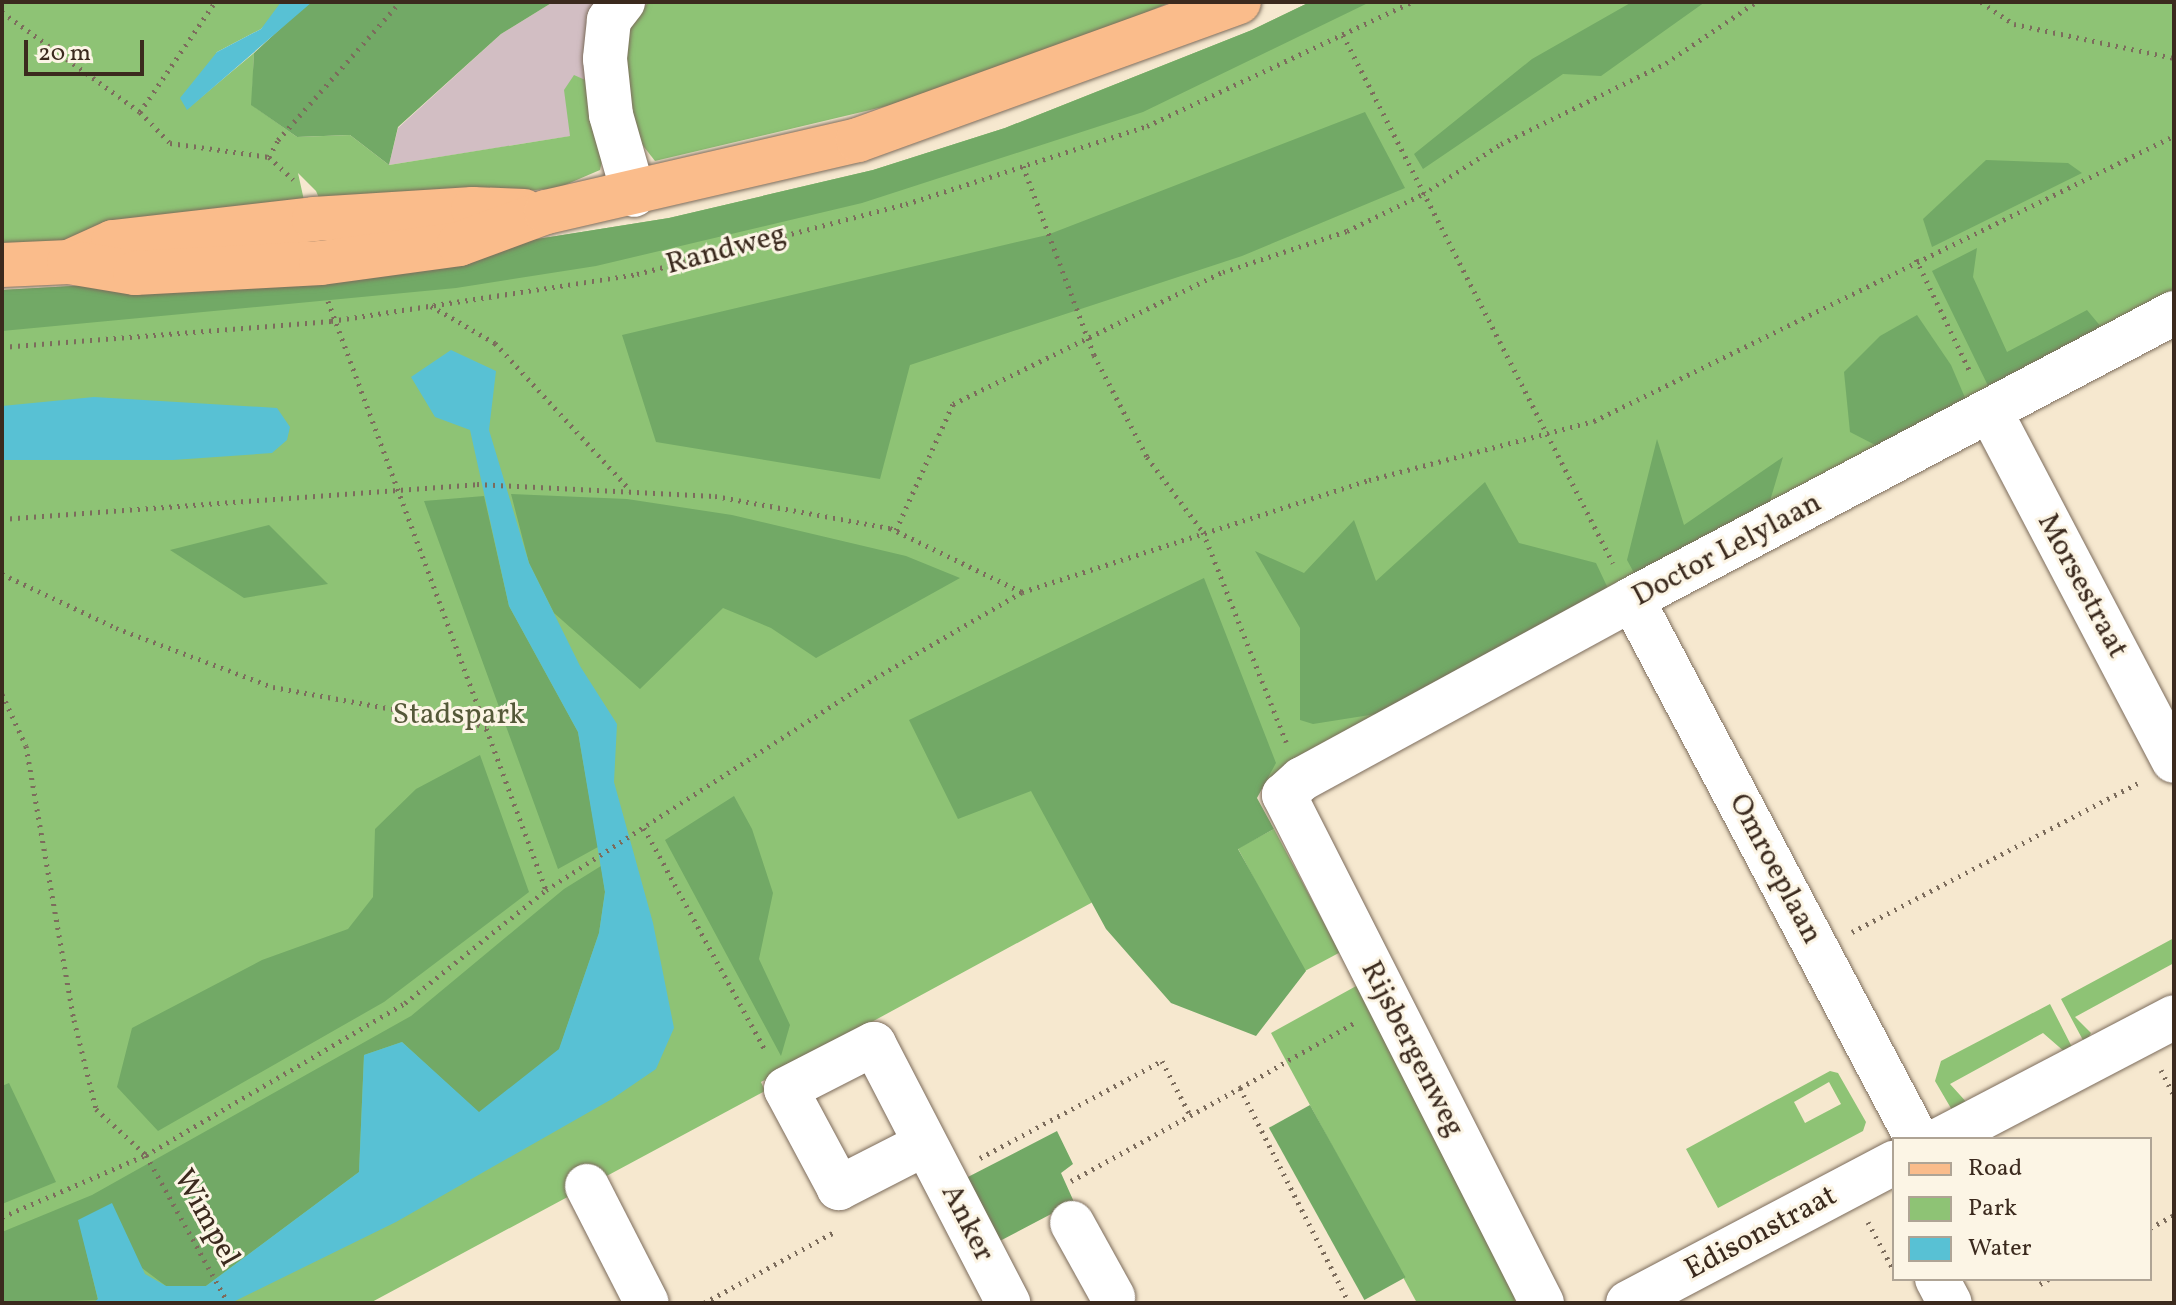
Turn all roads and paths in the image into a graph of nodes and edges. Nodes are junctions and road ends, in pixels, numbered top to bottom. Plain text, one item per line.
1 (215, 2) edge
2 (400, 2) edge
3 (623, 2) edge
4 (1239, 2) edge
5 (1412, 2) edge
6 (1756, 2) edge
7 (1981, 2) edge
8 (2, 12) edge
9 (1343, 35) junction
10 (2174, 58) edge
11 (140, 112) junction
12 (2174, 136) edge
13 (269, 157) junction
14 (1023, 166) junction
15 (1423, 194) junction
16 (634, 195) junction
17 (546, 212) junction
18 (314, 219) junction
19 (1916, 259) junction
20 (69, 262) junction
21 (321, 263) junction
22 (2, 265) edge
23 (431, 306) junction
24 (2174, 313) edge
25 (331, 321) junction
26 (1086, 335) junction
27 (2, 347) edge
28 (1990, 411) junction
29 (1544, 434) junction
30 (400, 490) junction
31 (630, 490) junction
32 (2, 519) edge
33 (896, 530) junction
34 (1203, 532) junction
35 (2, 574) edge
36 (1022, 592) junction
37 (1632, 599) junction
38 (2, 694) edge
39 (486, 726) junction
40 (2161, 769) edge
41 (1284, 795) junction
42 (644, 828) junction
43 (546, 890) junction
44 (1817, 950) junction
45 (1388, 1004) junction
46 (2174, 1017) edge
47 (1240, 1088) junction
48 (786, 1089) junction
49 (1190, 1115) junction
50 (1916, 1137) edge
51 (1945, 1137) edge
52 (146, 1155) junction
53 (934, 1161) junction
54 (1879, 1180) edge
55 (587, 1186) dead end
56 (839, 1188) junction
57 (2174, 1215) edge
58 (2, 1217) edge
59 (1072, 1223) joint
60 (2152, 1227) edge
61 (1892, 1259) edge
62 (1938, 1281) edge
63 (2045, 1281) edge
64 (2040, 1284) dead end
65 (1111, 1301) edge
66 (228, 1303) edge
67 (647, 1303) edge
68 (704, 1303) edge
69 (1008, 1303) edge
70 (1349, 1303) edge
71 (1542, 1303) edge
72 (1628, 1303) edge
73 (1950, 1303) edge

1 - 11 path
2 - 13 path
3 - 16 street
4 - 16 main road
5 - 9 path, Randweg
6 - 15 path
7 - 10 path
8 - 11 path
9 - 14 path, Randweg
9 - 15 path
11 - 13 path
12 - 19 path
13 - 18 path
14 - 23 path, Randweg
14 - 26 path
15 - 26 path
15 - 29 path
16 - 17 main road
17 - 18 main road
17 - 21 main road
18 - 20 main road
19 - 28 path
19 - 29 path
20 - 21 main road
20 - 22 main road
21 - 25 path
23 - 25 path, Randweg
23 - 31 path
24 - 28 street, Doctor Lelylaan
25 - 27 path, Randweg
25 - 30 path
26 - 33 path
26 - 34 path
28 - 37 street, Doctor Lelylaan
28 - 40 street, Morsestraat
29 - 34 path
29 - 37 path
30 - 31 path
30 - 32 path
30 - 39 path
31 - 33 path
33 - 36 path
34 - 36 path
34 - 41 path
35 - 39 path
36 - 42 path
37 - 41 street, Doctor Lelylaan
37 - 44 street, Omroeplaan
38 - 52 path, Wimpel
39 - 43 path
40 - 44 path
41 - 45 street, Rijsbergenweg
42 - 43 path
42 - 48 path
43 - 52 path
44 - 50 street, Omroeplaan
45 - 47 path
45 - 71 street, Rijsbergenweg
46 - 51 street
47 - 49 path
47 - 70 path
48 - 53 street, Anker
48 - 56 street
49 - 53 path
49 - 59 path
52 - 58 path
52 - 66 path, Wimpel
53 - 56 street
53 - 69 street, Anker
54 - 61 path
54 - 72 street, Edisonstraat
55 - 67 street
56 - 68 path
57 - 60 path
59 - 65 street
62 - 73 street
63 - 64 path

